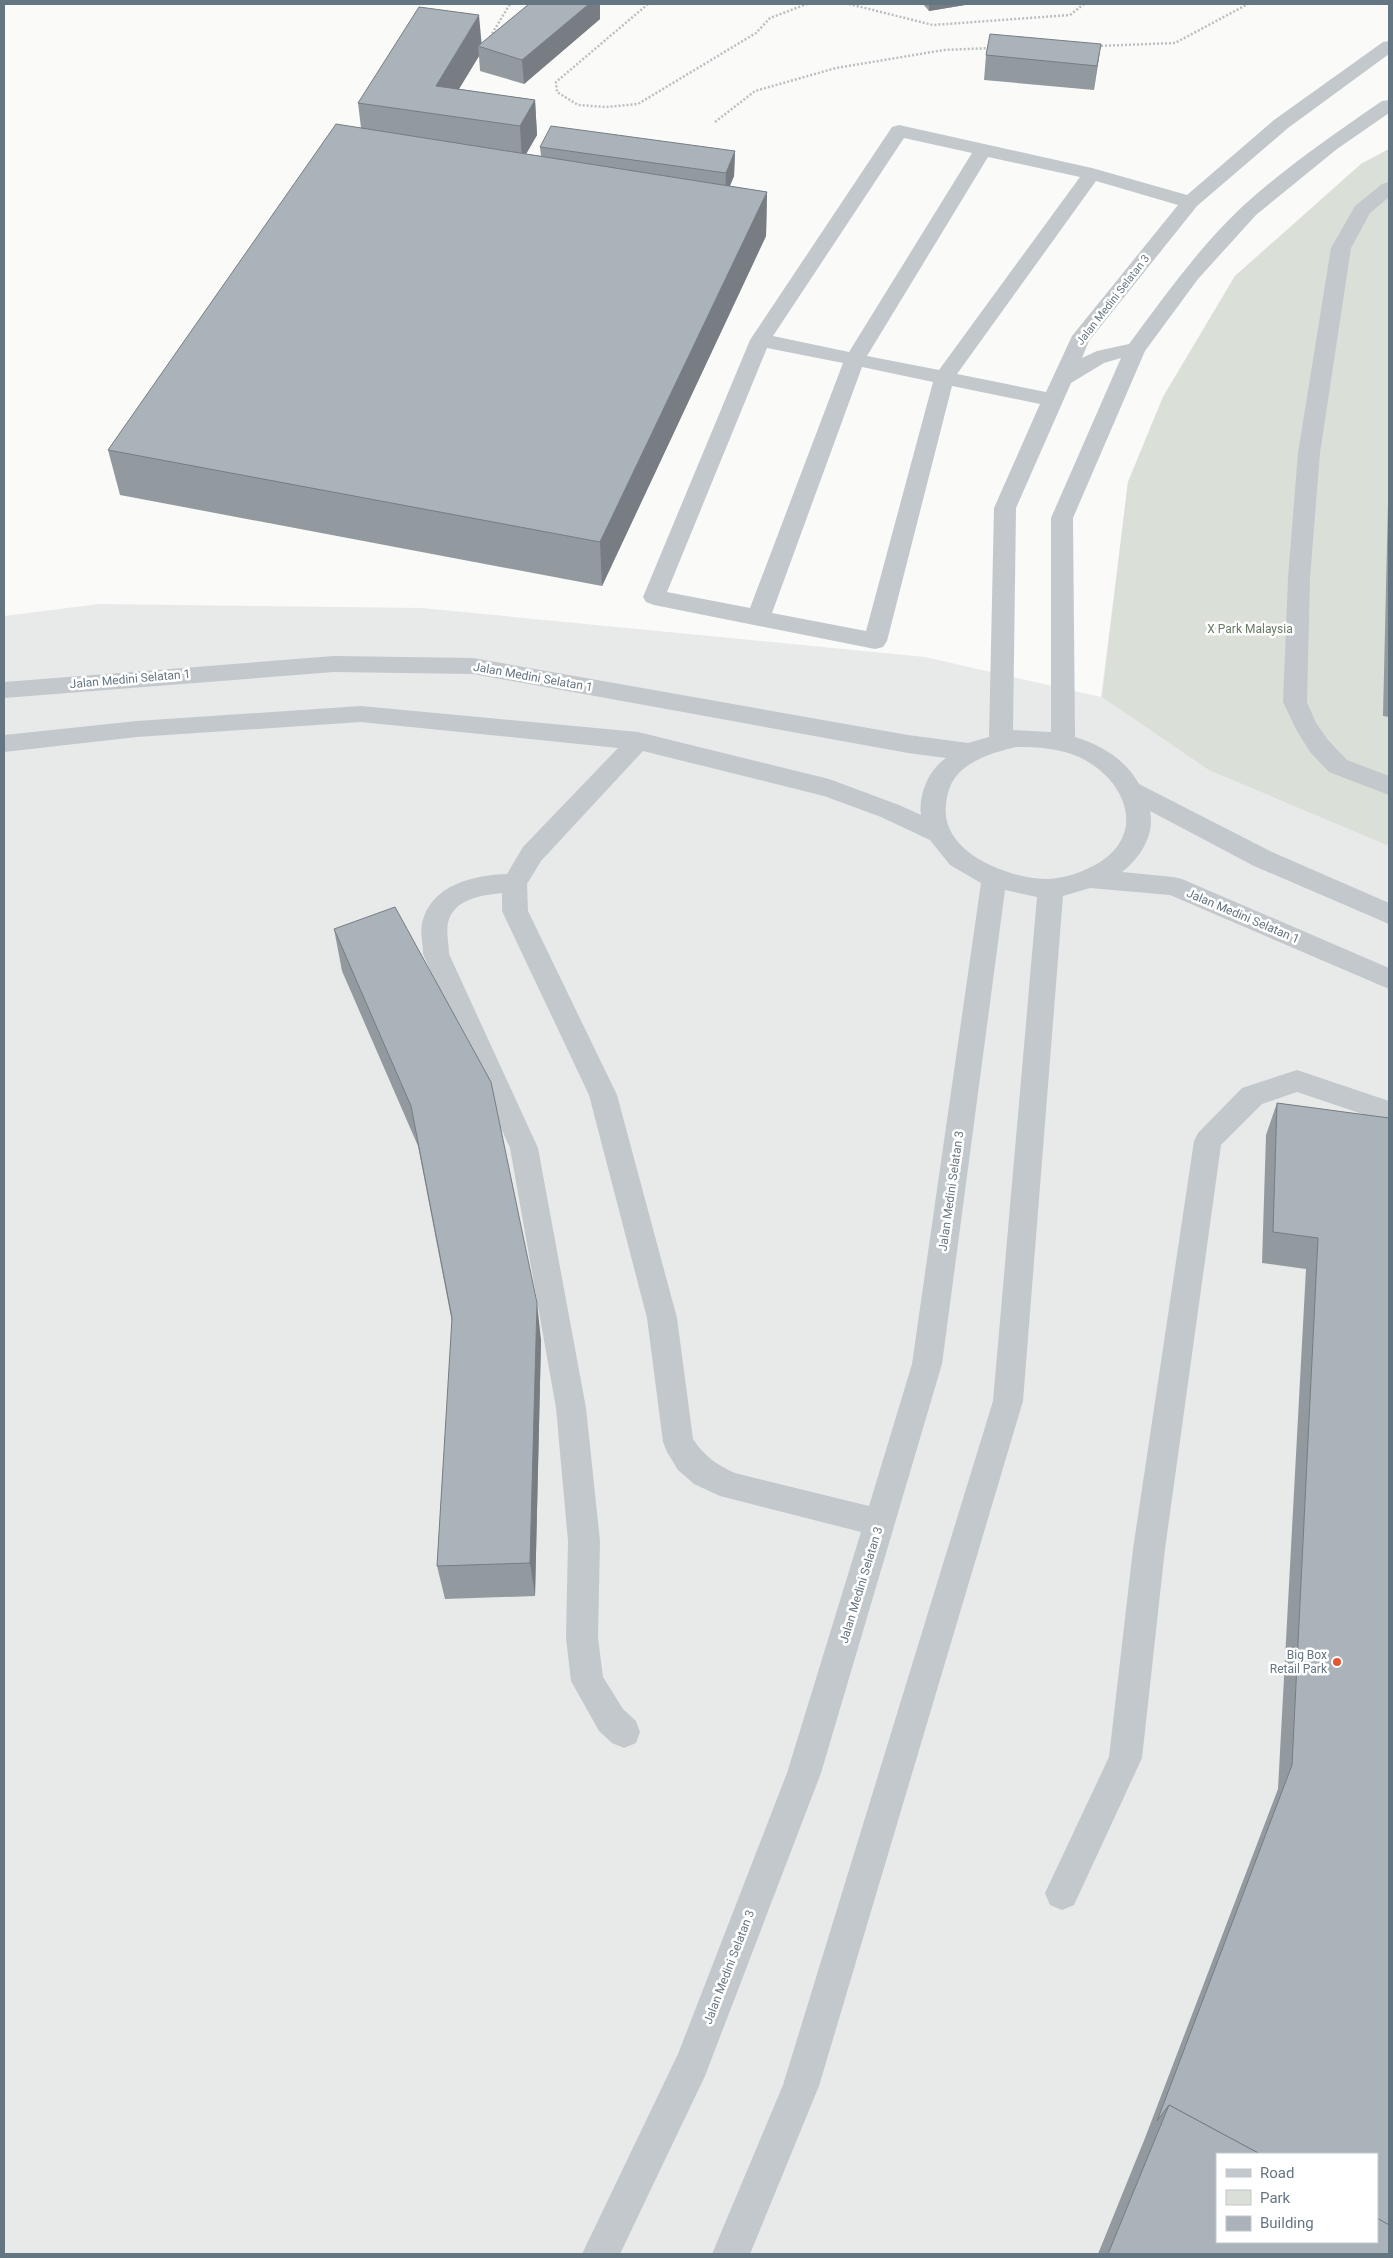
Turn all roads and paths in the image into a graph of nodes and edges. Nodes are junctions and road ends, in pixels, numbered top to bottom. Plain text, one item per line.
1 (510, 4) edge
2 (648, 4) edge
3 (807, 4) edge
4 (849, 4) edge
5 (1084, 4) edge
6 (1248, 4) edge
7 (487, 42) edge
8 (1088, 46) edge
9 (1389, 46) edge
10 (992, 48) edge
11 (1389, 104) edge
12 (715, 122) dead end
13 (983, 150) junction
14 (1092, 174) junction
15 (1389, 188) edge
16 (1190, 202) junction
17 (760, 340) junction
18 (1135, 350) junction
19 (855, 359) junction
20 (944, 378) junction
21 (1062, 379) junction
22 (1052, 400) junction
23 (759, 616) junction
24 (4, 690) edge
25 (1001, 740) junction
26 (638, 741) junction
27 (1063, 742) junction
28 (4, 743) edge
29 (968, 752) junction
30 (1389, 786) edge
31 (1131, 790) junction
32 (939, 834) junction
33 (994, 879) junction
34 (1090, 879) junction
35 (514, 884) junction
36 (1051, 888) junction
37 (1389, 914) edge
38 (1389, 979) edge
39 (1389, 1112) edge
40 (880, 1523) junction
41 (624, 1732) dead end
42 (1062, 1892) dead end
43 (601, 2254) edge
44 (731, 2254) edge

1 - 7 path
2 - 3 path
4 - 5 path
6 - 8 path
9 - 16 street, Jalan Medini Selatan 3
10 - 12 path
11 - 18 street
13 - 14 street
13 - 17 street
13 - 19 street
14 - 16 street
14 - 20 street
15 - 30 street
16 - 21 street, Jalan Medini Selatan 3
17 - 19 street
17 - 23 street
18 - 21 street
18 - 27 street
19 - 20 street
19 - 23 street
20 - 22 street
20 - 23 street
21 - 22 street, Jalan Medini Selatan 3
22 - 25 street, Jalan Medini Selatan 3
24 - 29 street, Jalan Medini Selatan 1
25 - 27 street
25 - 29 street
26 - 28 street
26 - 32 street
26 - 35 street
27 - 31 street
29 - 32 street
31 - 34 street
31 - 37 street
32 - 33 street
33 - 36 street
33 - 40 street, Jalan Medini Selatan 3
34 - 36 street
34 - 38 street, Jalan Medini Selatan 1
35 - 40 street
35 - 41 street
36 - 44 street
39 - 42 street
40 - 43 street, Jalan Medini Selatan 3

